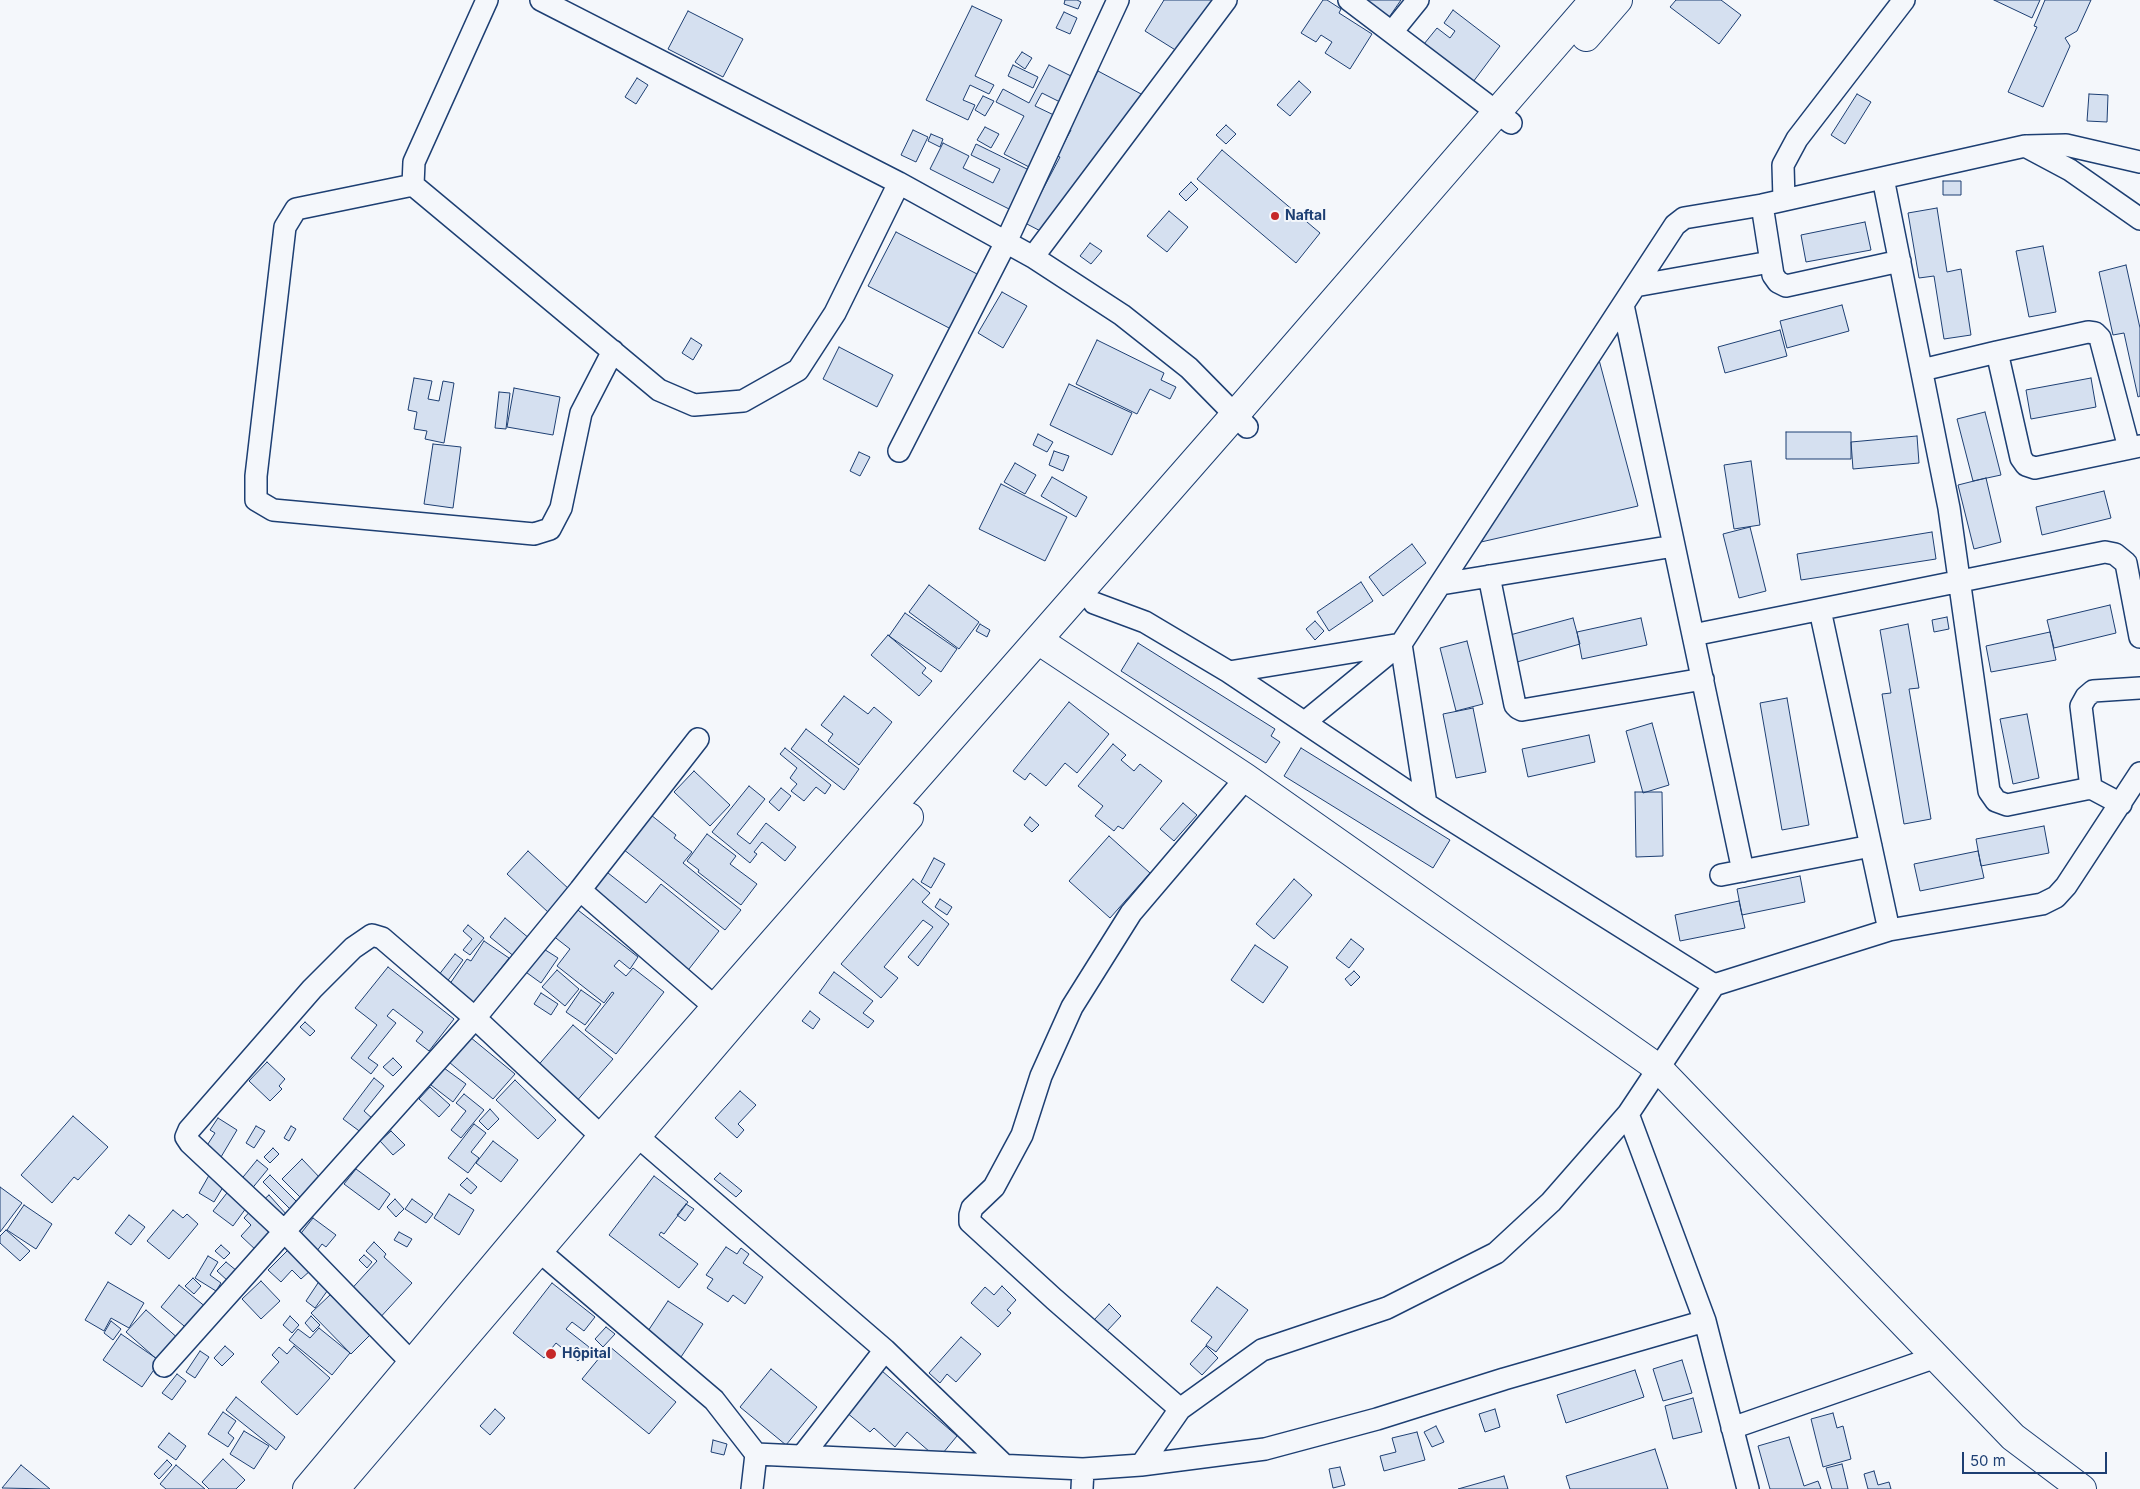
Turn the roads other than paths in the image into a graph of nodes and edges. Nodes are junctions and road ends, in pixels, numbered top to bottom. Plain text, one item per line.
1 (487, 0) edge
2 (541, 0) edge
3 (1118, 0) edge
4 (1226, 0) edge
5 (1349, 0) edge
6 (1418, 0) edge
7 (1594, 0) edge
8 (1618, 0) edge
9 (1904, 0) edge
10 (1392, 32) junction
11 (1504, 117) junction
12 (2025, 146) junction
13 (2140, 162) edge
14 (1883, 178) junction
15 (899, 183) junction
16 (414, 185) junction
17 (1784, 200) junction
18 (1762, 205) junction
19 (2140, 219) edge
20 (1006, 242) junction
21 (1033, 257) junction
22 (1900, 261) junction
23 (1770, 262) junction
24 (1635, 286) junction
25 (1623, 305) junction
26 (613, 350) junction
27 (1997, 352) junction
28 (1922, 370) junction
29 (1241, 421) junction
30 (2134, 447) edge
31 (899, 451) dead end
32 (1674, 546) junction
33 (1489, 576) junction
34 (1960, 582) junction
35 (1441, 584) junction
36 (1094, 602) junction
37 (1820, 610) junction
38 (1694, 635) junction
39 (2140, 637) edge
40 (1401, 644) junction
41 (1045, 645) junction
42 (1229, 672) junction
43 (1703, 679) junction
44 (2140, 688) edge
45 (1305, 722) junction
46 (698, 739) dead end
47 (2140, 773) edge
48 (1246, 778) junction
49 (2092, 788) junction
50 (1426, 804) junction
51 (2121, 804) junction
52 (1871, 846) junction
53 (1743, 871) junction
54 (1721, 875) dead end
55 (580, 890) junction
56 (1889, 930) junction
57 (1714, 984) junction
58 (716, 1008) junction
59 (475, 1018) junction
60 (1658, 1068) junction
61 (1628, 1114) junction
62 (636, 1135) junction
63 (602, 1137) junction
64 (284, 1230) junction
65 (538, 1250) junction
66 (1705, 1321) junction
67 (885, 1350) junction
68 (1936, 1356) junction
69 (412, 1363) junction
70 (164, 1366) dead end
71 (1180, 1409) junction
72 (1732, 1428) junction
73 (756, 1454) junction
74 (803, 1456) junction
75 (1004, 1465) junction
76 (1141, 1465) junction
77 (1082, 1479) edge
78 (307, 1489) edge
79 (335, 1489) edge
80 (752, 1489) edge
81 (1748, 1489) edge
82 (2082, 1489) edge

1 - 16 street
2 - 15 street
3 - 20 street
4 - 21 street
5 - 10 street
6 - 10 street
7 - 11 main road
8 - 11 main road
9 - 17 street
10 - 11 street
11 - 29 main road
12 - 13 street
12 - 14 street
12 - 19 street
14 - 17 street
14 - 22 street
15 - 20 street
15 - 26 street
16 - 26 street
16 - 26 street
17 - 18 street
18 - 23 street
18 - 24 street
20 - 21 street
20 - 31 street
21 - 29 street
22 - 23 street
22 - 28 street
23 - 24 street
24 - 25 street
25 - 32 street
25 - 35 street
27 - 28 street
27 - 30 street
27 - 30 street
28 - 34 street
29 - 36 main road
29 - 41 main road
32 - 33 street
32 - 38 street
33 - 35 street
33 - 43 street
34 - 37 street
34 - 39 street
34 - 49 street
35 - 40 street
36 - 41 main road
36 - 42 street
37 - 38 street
37 - 52 street
38 - 43 street
40 - 42 street
40 - 45 street
40 - 50 street
41 - 48 main road
41 - 58 main road
41 - 62 main road
42 - 45 street
43 - 53 street
44 - 49 street
45 - 50 street
46 - 55 street
47 - 51 street
48 - 60 main road
48 - 71 street
49 - 51 street
50 - 57 street
51 - 56 street
52 - 53 street
52 - 56 street
53 - 54 street
55 - 58 street
55 - 59 street
56 - 57 street
57 - 60 street
58 - 63 main road
59 - 63 street
59 - 64 street
59 - 64 street
60 - 61 street
60 - 68 main road
61 - 66 street
61 - 71 street
62 - 65 main road
62 - 67 street
63 - 69 main road
64 - 69 street
64 - 70 street
65 - 73 street
65 - 79 main road
66 - 72 street
66 - 76 street
67 - 74 street
67 - 75 street
68 - 72 street
68 - 82 main road
69 - 78 main road
71 - 76 street
72 - 81 street
73 - 74 street
73 - 80 street
74 - 75 street
75 - 77 street
76 - 77 street

